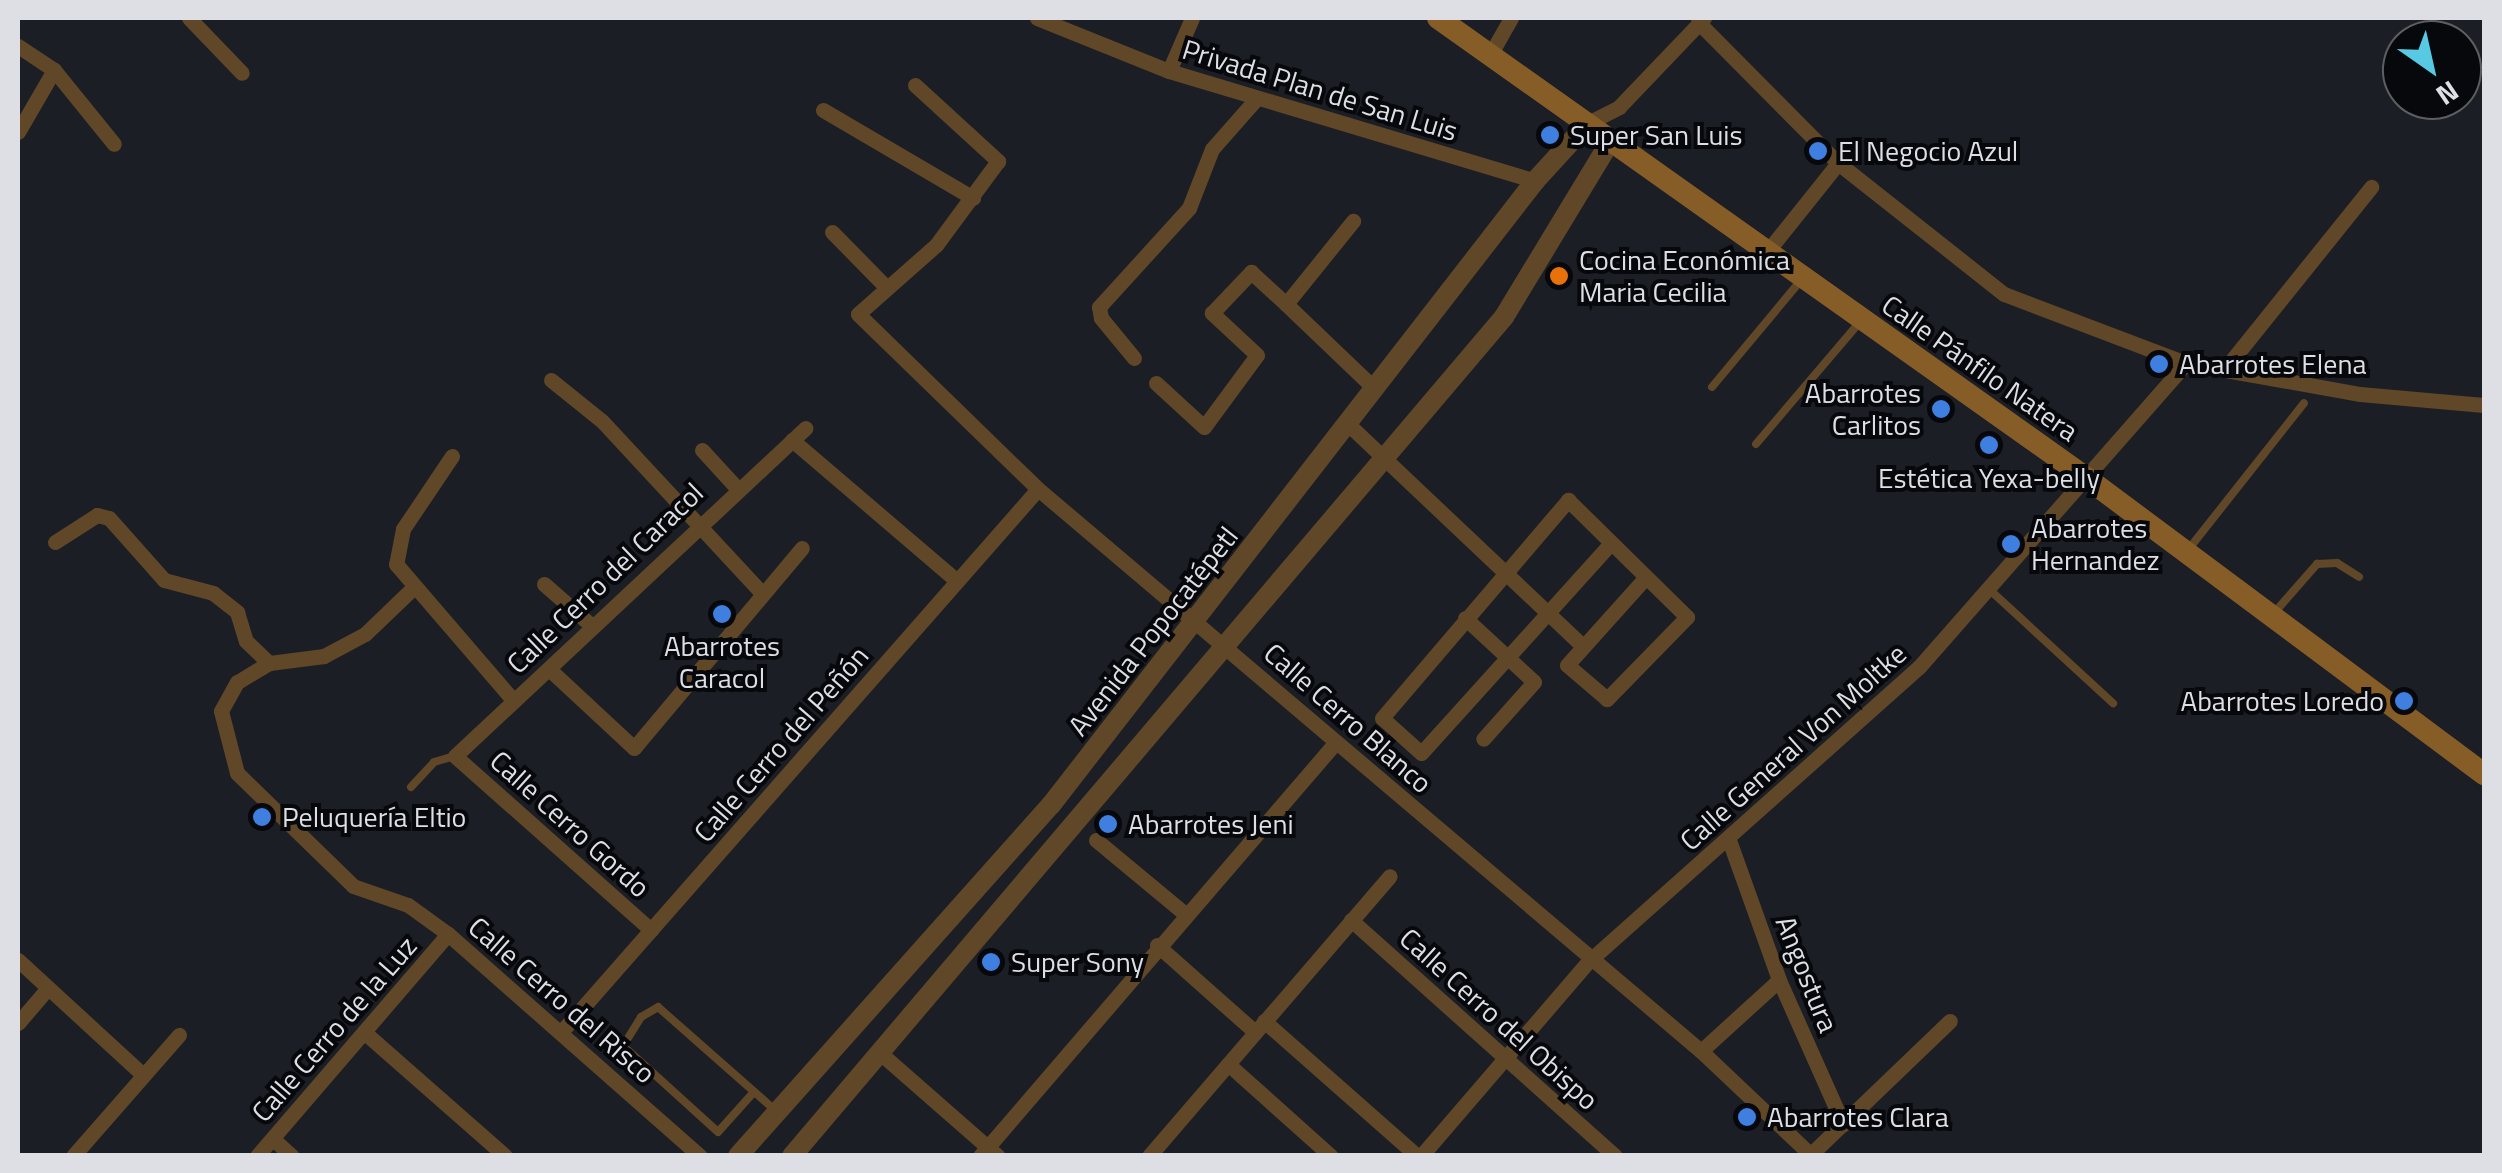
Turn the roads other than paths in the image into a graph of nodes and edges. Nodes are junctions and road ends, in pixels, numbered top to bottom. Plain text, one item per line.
1 (189, 18) edge
2 (1040, 18) edge
3 (1192, 18) edge
4 (1438, 18) edge
5 (1511, 18) edge
6 (1701, 20) edge
7 (18, 46) edge
8 (1490, 55) junction
9 (54, 70) junction
10 (1169, 71) junction
11 (242, 73) dead end
12 (914, 86) dead end
13 (1257, 98) junction
14 (1618, 107) junction
15 (823, 110) dead end
16 (1588, 123) junction
17 (18, 132) edge
18 (1612, 140) junction
19 (114, 144) dead end
20 (1557, 159) junction
21 (1838, 163) junction
22 (1584, 179) junction
23 (1535, 182) junction
24 (2371, 187) dead end
25 (974, 198) junction
26 (1353, 221) dead end
27 (832, 232) dead end
28 (1766, 253) junction
29 (1802, 280) junction
30 (886, 286) junction
31 (1286, 304) junction
32 (1860, 322) junction
33 (1134, 358) dead end
34 (2186, 363) junction
35 (2224, 370) junction
36 (551, 380) dead end
37 (1156, 384) dead end
38 (1712, 386) dead end
39 (1376, 390) junction
40 (2304, 403) dead end
41 (2484, 404) edge
42 (1348, 425) junction
43 (806, 428) dead end
44 (792, 440) junction
45 (1756, 444) dead end
46 (702, 450) dead end
47 (1384, 455) junction
48 (452, 456) dead end
49 (2088, 480) junction
50 (736, 486) junction
51 (1038, 489) junction
52 (697, 524) junction
53 (56, 542) dead end
54 (1611, 543) junction
55 (802, 548) dead end
56 (2185, 553) junction
57 (1503, 572) junction
58 (1646, 577) junction
59 (2359, 577) dead end
60 (957, 581) junction
61 (544, 584) dead end
62 (414, 587) junction
63 (1991, 591) junction
64 (763, 594) junction
65 (1546, 612) junction
66 (2271, 616) junction
67 (1465, 618) junction
68 (1197, 621) junction
69 (592, 626) junction
70 (1225, 644) junction
71 (1583, 646) junction
72 (1508, 656) junction
73 (269, 663) junction
74 (549, 669) junction
75 (513, 700) junction
76 (2113, 703) dead end
77 (1483, 739) dead end
78 (1336, 742) junction
79 (455, 756) junction
80 (2484, 774) edge
81 (411, 787) dead end
82 (1096, 840) dead end
83 (1729, 840) junction
84 (1390, 876) dead end
85 (1184, 913) junction
86 (947, 920) junction
87 (1351, 920) junction
88 (651, 930) junction
89 (448, 934) junction
90 (974, 944) junction
91 (1157, 945) junction
92 (18, 960) edge
93 (1589, 961) junction
94 (1779, 980) junction
95 (48, 988) junction
96 (1950, 1021) dead end
97 (18, 1024) edge
98 (1260, 1027) junction
99 (364, 1032) junction
100 (562, 1032) junction
101 (179, 1035) dead end
102 (1701, 1051) junction
103 (879, 1052) junction
104 (1505, 1058) junction
105 (1228, 1064) junction
106 (143, 1075) junction
107 (752, 1093) junction
108 (776, 1112) junction
109 (1843, 1124) junction
110 (273, 1139) junction
111 (989, 1152) edge
112 (1809, 1154) edge
113 (73, 1156) edge
114 (257, 1156) edge
115 (292, 1156) edge
116 (506, 1156) edge
117 (700, 1156) edge
118 (738, 1156) edge
119 (792, 1156) edge
120 (1149, 1156) edge
121 (1332, 1156) edge
122 (1419, 1156) edge
123 (1615, 1156) edge

1 - 11 street
2 - 10 street, Privada Plan de San Luis
3 - 10 street
4 - 8 main road, Calle Pánfilo Natera
5 - 8 street
6 - 14 street
6 - 21 street
7 - 9 street
8 - 16 main road, Calle Pánfilo Natera
9 - 17 street
9 - 19 street
10 - 13 street, Privada Plan de San Luis
12 - 25 street
13 - 23 street, Privada Plan de San Luis
13 - 33 street
14 - 16 street
14 - 18 street
15 - 25 street
16 - 18 main road, Calle Pánfilo Natera
16 - 20 street, Avenida Popocatépetl
18 - 22 street
18 - 28 main road, Calle Pánfilo Natera
20 - 22 street
20 - 23 street, Avenida Popocatépetl
21 - 28 street
21 - 34 street
22 - 47 street
23 - 39 street, Avenida Popocatépetl
24 - 35 street
25 - 30 street
26 - 31 street
27 - 30 street
28 - 29 main road, Calle Pánfilo Natera
29 - 32 main road, Calle Pánfilo Natera
29 - 38 lane
30 - 51 street, Calle Cerro Blanco
31 - 37 street
31 - 39 street
32 - 45 lane
32 - 49 main road, Calle Pánfilo Natera
34 - 35 street
34 - 49 street, Calle General Von Moltke
35 - 41 street
36 - 52 street
39 - 42 street, Avenida Popocatépetl
40 - 56 lane
42 - 47 street
42 - 68 street, Avenida Popocatépetl
43 - 44 street, Calle Cerro del Caracol
44 - 50 street, Calle Cerro del Caracol
44 - 60 street
46 - 50 street
47 - 57 street
47 - 70 street
48 - 62 street
49 - 56 main road, Calle Pánfilo Natera
49 - 63 street, Calle General Von Moltke
50 - 52 street, Calle Cerro del Caracol
51 - 60 street, Calle Cerro del Peñón
51 - 68 street, Calle Cerro Blanco
52 - 64 street
52 - 69 street, Calle Cerro del Caracol
53 - 73 street
54 - 57 street
54 - 58 street
54 - 65 street
55 - 64 street
56 - 66 main road, Calle Pánfilo Natera
57 - 65 street
57 - 67 street
58 - 71 street
58 - 71 street
59 - 66 lane
60 - 88 street, Calle Cerro del Peñón
61 - 69 street
62 - 73 street
62 - 75 street
63 - 76 lane
63 - 83 street, Calle General Von Moltke
64 - 74 street
65 - 71 street
65 - 72 street
66 - 80 main road, Calle Pánfilo Natera
67 - 72 street
67 - 72 street
68 - 70 street, Calle Cerro Blanco
68 - 86 street, Avenida Popocatépetl
69 - 74 street, Calle Cerro del Caracol
70 - 78 street, Calle Cerro Blanco
70 - 90 street
72 - 77 street
73 - 89 street, Calle Cerro del Risco
74 - 75 street, Calle Cerro del Caracol
75 - 79 street, Calle Cerro del Caracol
78 - 85 street
78 - 93 street, Calle Cerro Blanco
79 - 81 lane
79 - 88 street, Calle Cerro Gordo
82 - 85 street
83 - 93 street, Calle General Von Moltke
83 - 94 street, Angostura
84 - 87 street
85 - 91 street
86 - 90 street
86 - 108 street, Avenida Popocatépetl
87 - 98 street
87 - 104 street, Calle Cerro del Obispo
88 - 100 street, Calle Cerro del Peñón
89 - 99 street, Calle Cerro de la Luz
89 - 100 street, Calle Cerro del Risco
90 - 103 street
91 - 98 street
91 - 111 street
92 - 95 street
93 - 102 street, Calle Cerro Blanco
93 - 104 street, Calle General Von Moltke
94 - 102 street
94 - 109 street, Angostura
95 - 97 street
95 - 106 street
96 - 109 street
98 - 105 street
98 - 122 street
99 - 110 street, Calle Cerro de la Luz
99 - 116 street
100 - 117 street, Calle Cerro del Risco
101 - 106 street
102 - 112 street, Calle Cerro Blanco
103 - 111 street
103 - 119 street
104 - 122 street, Calle General Von Moltke
104 - 123 street, Calle Cerro del Obispo
105 - 120 street
105 - 121 street
106 - 113 street
107 - 107 lane
107 - 108 lane
108 - 118 street, Avenida Popocatépetl
109 - 112 street
110 - 114 street, Calle Cerro de la Luz
110 - 115 street

